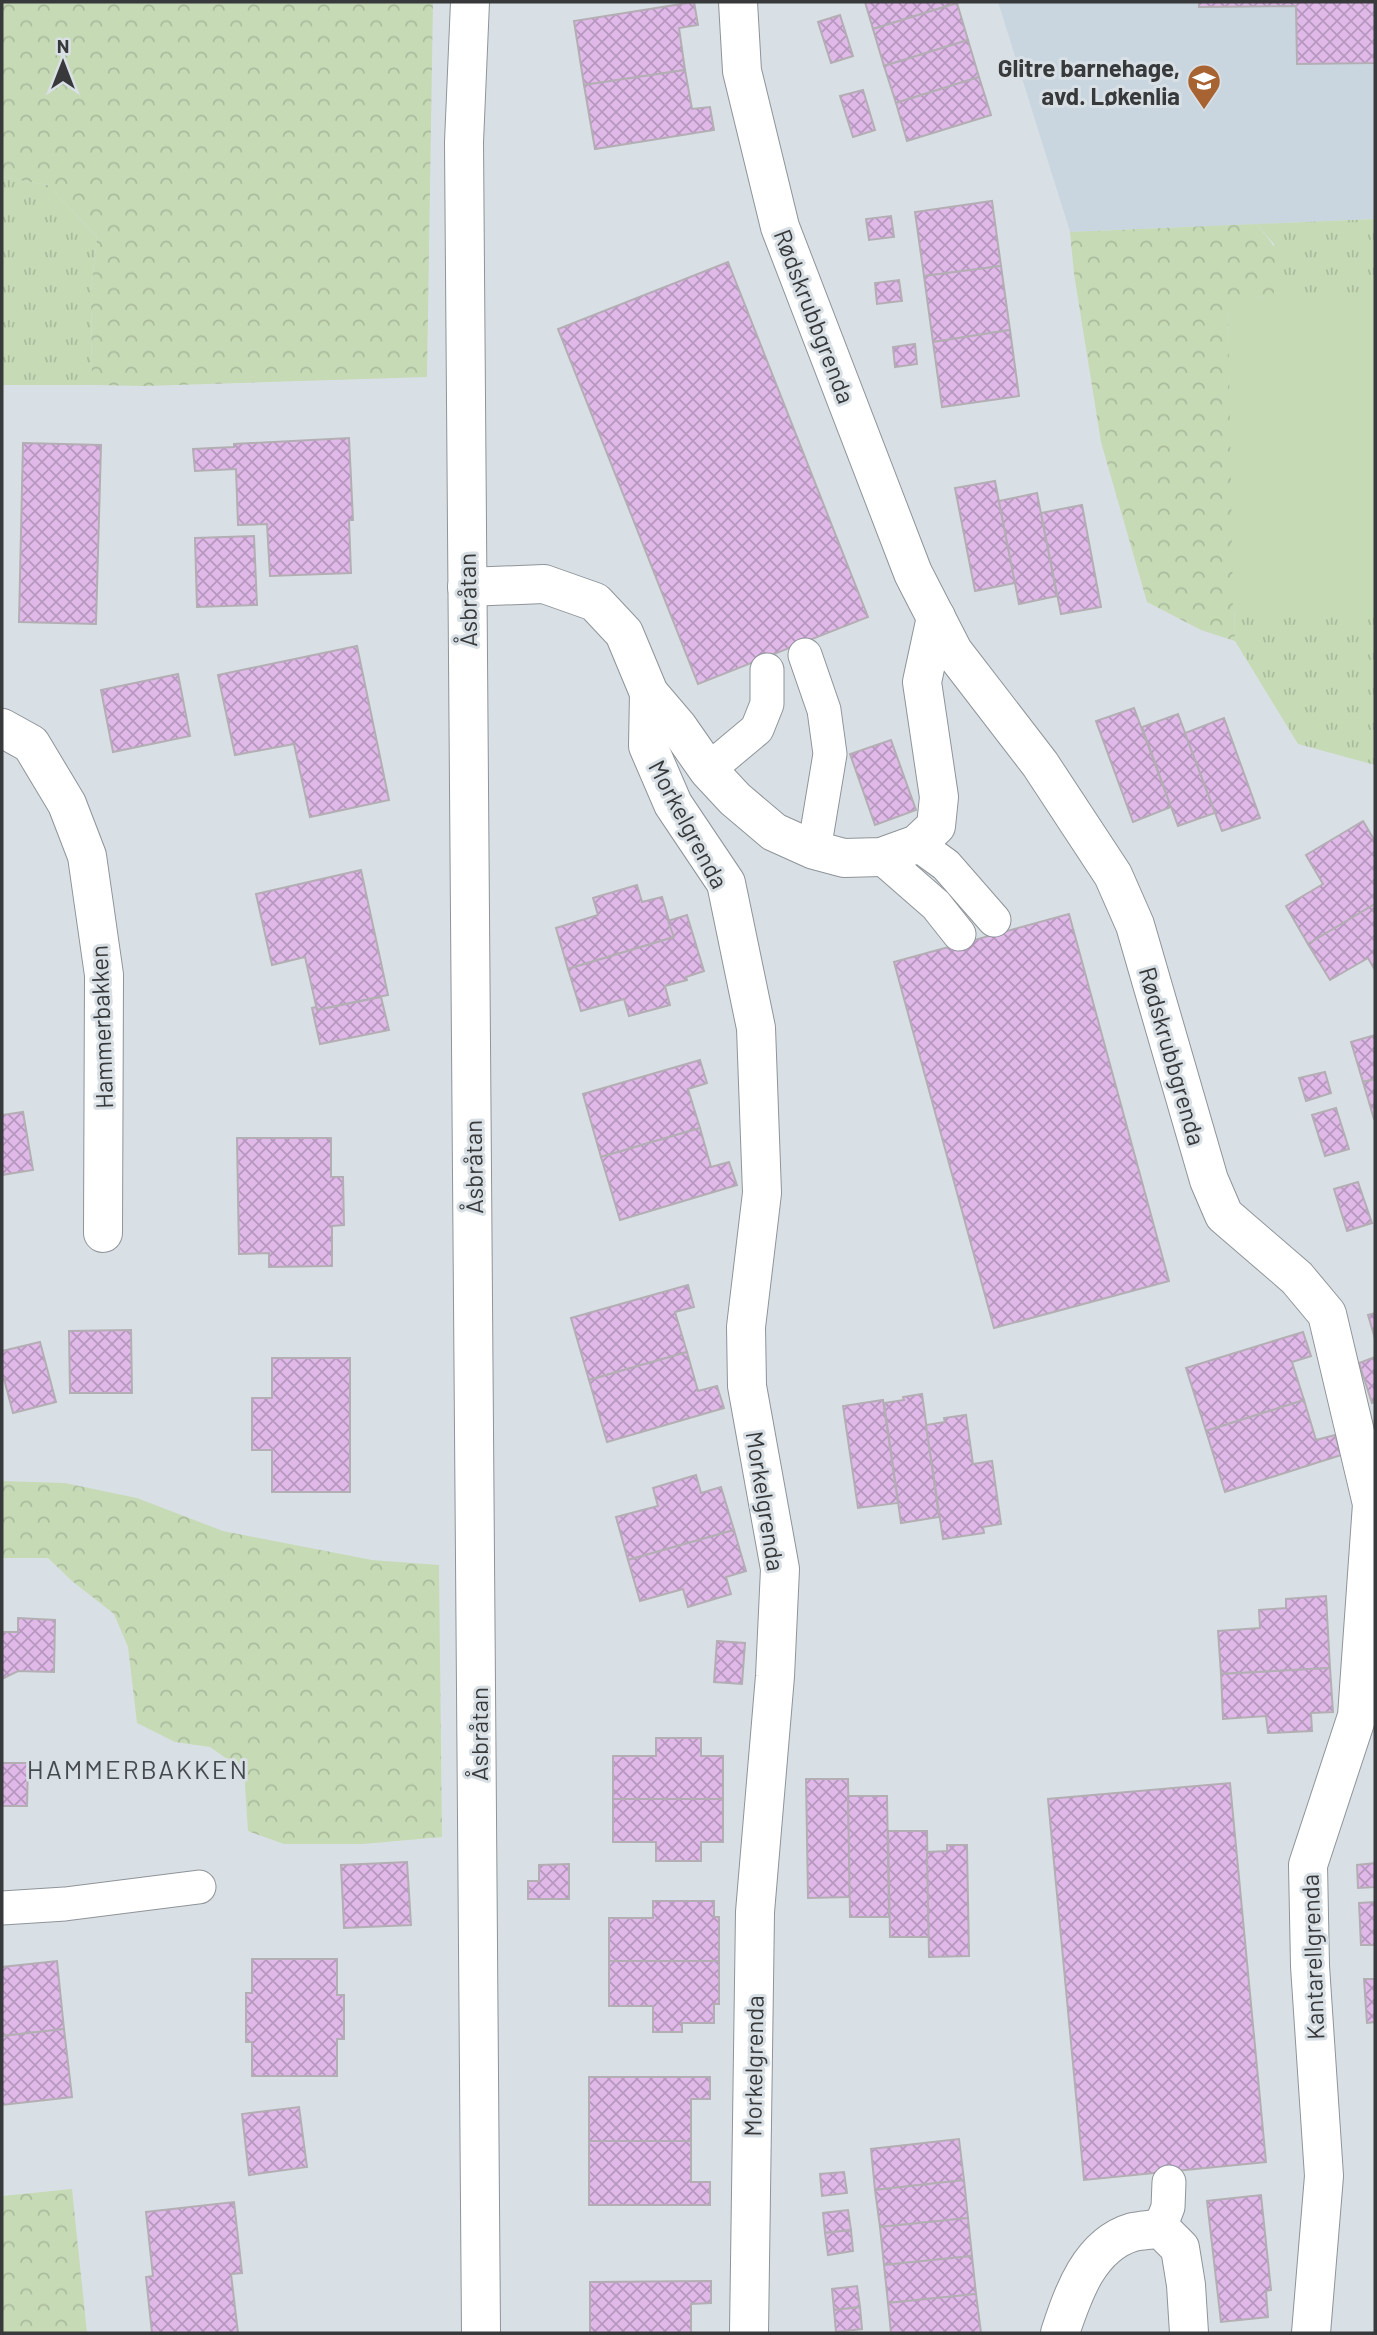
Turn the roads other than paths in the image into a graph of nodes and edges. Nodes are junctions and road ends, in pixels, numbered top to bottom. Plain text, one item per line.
1 (470, 2) edge
2 (738, 2) edge
3 (467, 587) junction
4 (936, 617) junction
5 (805, 655) dead end
6 (767, 670) dead end
7 (649, 693) junction
8 (2, 728) edge
9 (709, 770) junction
10 (916, 844) junction
11 (814, 850) junction
12 (881, 857) junction
13 (994, 920) dead end
14 (958, 934) dead end
15 (103, 1233) dead end
16 (1372, 1504) joint
17 (199, 1887) dead end
18 (2, 1908) edge
19 (1170, 2182) dead end
20 (1160, 2228) junction
21 (481, 2333) edge
22 (749, 2333) edge
23 (1060, 2333) edge
24 (1189, 2333) edge
25 (1311, 2333) edge

1 - 3 street, Åsbråtan
2 - 4 street, Rødskrubbgrenda
3 - 7 street
3 - 21 street, Åsbråtan
4 - 10 street
4 - 16 street, Rødskrubbgrenda
5 - 11 lane
6 - 9 lane
7 - 9 street
7 - 22 street, Morkelgrenda
8 - 15 street, Hammerbakken
9 - 11 street
10 - 12 street
10 - 13 lane
11 - 12 street
12 - 14 lane
16 - 25 street, Kantarellgrenda
17 - 18 lane
19 - 20 lane
20 - 23 street
20 - 24 street

